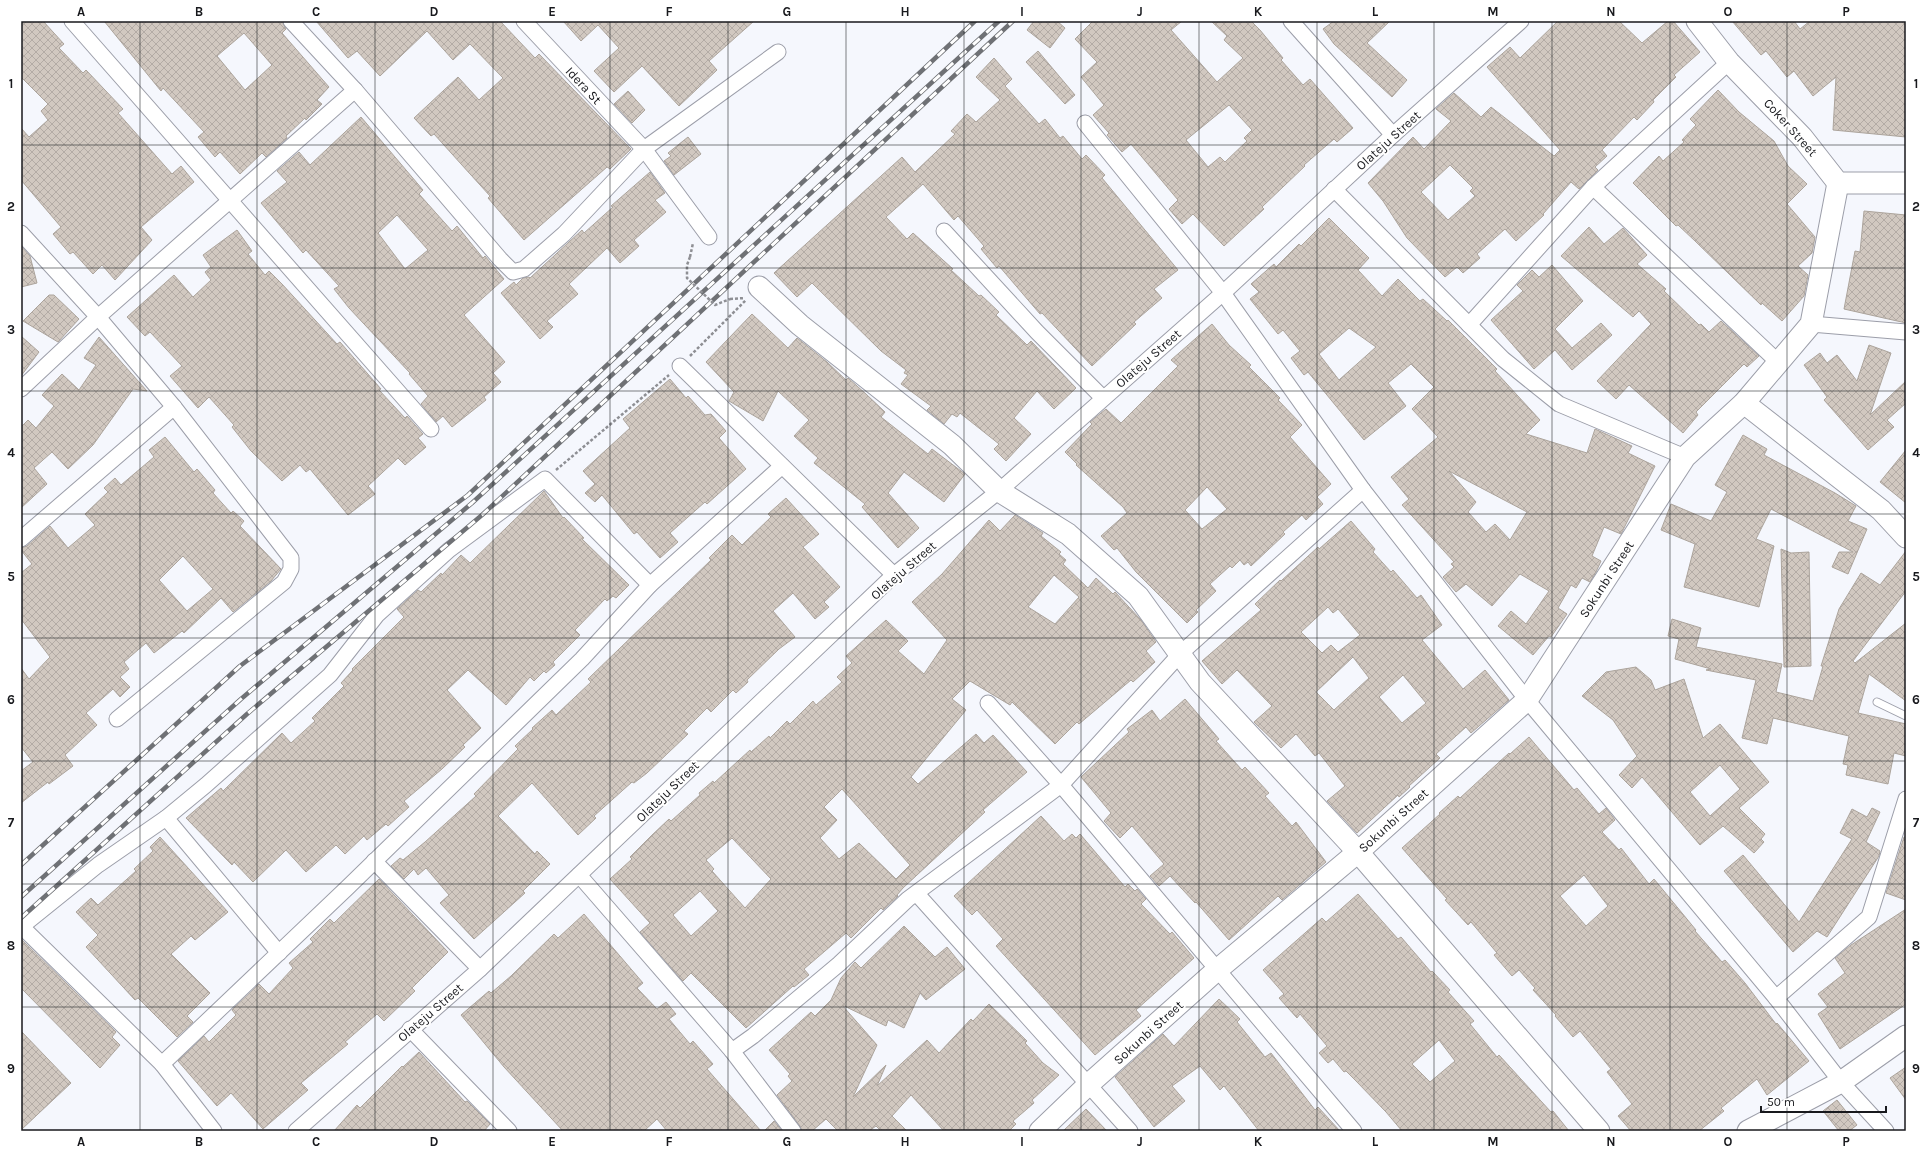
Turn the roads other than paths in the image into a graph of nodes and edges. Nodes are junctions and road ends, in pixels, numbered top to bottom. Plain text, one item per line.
1 (72, 21) edge
2 (291, 21) edge
3 (524, 21) edge
4 (1291, 21) edge
5 (1521, 21) edge
6 (1697, 21) edge
7 (778, 52) dead end
8 (1729, 62) junction
9 (355, 90) junction
10 (1085, 123) dead end
11 (1393, 135) junction
12 (644, 149) junction
13 (1838, 183) junction
14 (1906, 183) edge
15 (1593, 187) junction
16 (1334, 189) junction
17 (232, 200) junction
18 (944, 231) dead end
19 (21, 233) edge
20 (709, 237) dead end
21 (759, 287) dead end
22 (1223, 293) junction
23 (98, 317) junction
24 (1811, 324) junction
25 (1469, 326) junction
26 (1906, 332) edge
27 (1778, 362) junction
28 (680, 366) road end
29 (21, 389) edge
30 (1102, 398) junction
31 (1744, 403) junction
32 (174, 407) junction
33 (431, 429) dead end
34 (1685, 457) junction
35 (782, 466) junction
36 (999, 490) junction
37 (1363, 490) junction
38 (1906, 537) edge
39 (21, 538) edge
40 (894, 576) junction
41 (650, 585) junction
42 (1181, 654) junction
43 (1527, 700) junction
44 (1877, 702) dead end
45 (988, 703) dead end
46 (1906, 716) edge
47 (117, 720) dead end
48 (1060, 785) junction
49 (1906, 799) edge
50 (166, 818) junction
51 (1358, 852) junction
52 (374, 860) junction
53 (579, 875) junction
54 (917, 894) junction
55 (21, 927) edge
56 (279, 953) junction
57 (480, 969) junction
58 (1217, 970) junction
59 (1776, 998) junction
60 (410, 1029) junction
61 (1906, 1036) edge
62 (732, 1051) junction
63 (162, 1064) junction
64 (1841, 1082) junction
65 (1090, 1084) junction
66 (214, 1131) edge
67 (296, 1131) edge
68 (509, 1131) edge
69 (793, 1131) edge
70 (1040, 1131) edge
71 (1130, 1131) edge
72 (1354, 1131) edge
73 (1599, 1131) edge
74 (1748, 1131) edge
75 (1886, 1131) edge

1 - 17 street
2 - 9 street
3 - 12 street, Idera St
4 - 11 street
5 - 11 street, Olateju Street
6 - 8 street, Coker Street
7 - 12 street
8 - 13 street, Coker Street
8 - 15 street
9 - 12 street
9 - 17 street
10 - 22 street
11 - 16 street, Olateju Street
12 - 20 street, Idera St
13 - 14 street
13 - 24 street
15 - 25 street
15 - 27 street
16 - 22 street, Olateju Street
16 - 25 street
17 - 23 street
17 - 33 street
18 - 30 street
19 - 23 street
21 - 36 street
22 - 30 street, Olateju Street
22 - 37 street
23 - 29 street
23 - 32 street
24 - 26 street
24 - 27 street, Sokunbi Street
25 - 34 street
27 - 31 street, Sokunbi Street
28 - 35 street
30 - 36 street, Olateju Street
31 - 34 street, Sokunbi Street
31 - 38 street
32 - 39 street
32 - 47 street
34 - 43 street, Sokunbi Street
35 - 40 street
35 - 41 street
36 - 40 street, Olateju Street
36 - 42 street
37 - 42 street
37 - 43 street
40 - 53 street, Olateju Street
41 - 50 street
41 - 52 street
42 - 48 street
42 - 51 street
43 - 51 street, Sokunbi Street
43 - 59 street
44 - 46 lane
45 - 48 street
48 - 54 street
48 - 58 street
49 - 59 street
50 - 55 street
50 - 56 street
51 - 58 street, Sokunbi Street
51 - 73 street
52 - 56 street
52 - 57 street
53 - 57 street, Olateju Street
53 - 62 street
54 - 62 street
54 - 65 street
55 - 63 street
56 - 63 street
57 - 60 street, Olateju Street
58 - 65 street, Sokunbi Street
58 - 72 street
59 - 64 street
60 - 67 street, Olateju Street
60 - 68 street
61 - 64 street
62 - 69 street
63 - 66 street
64 - 74 street
64 - 75 street
65 - 70 street, Sokunbi Street
65 - 71 street

